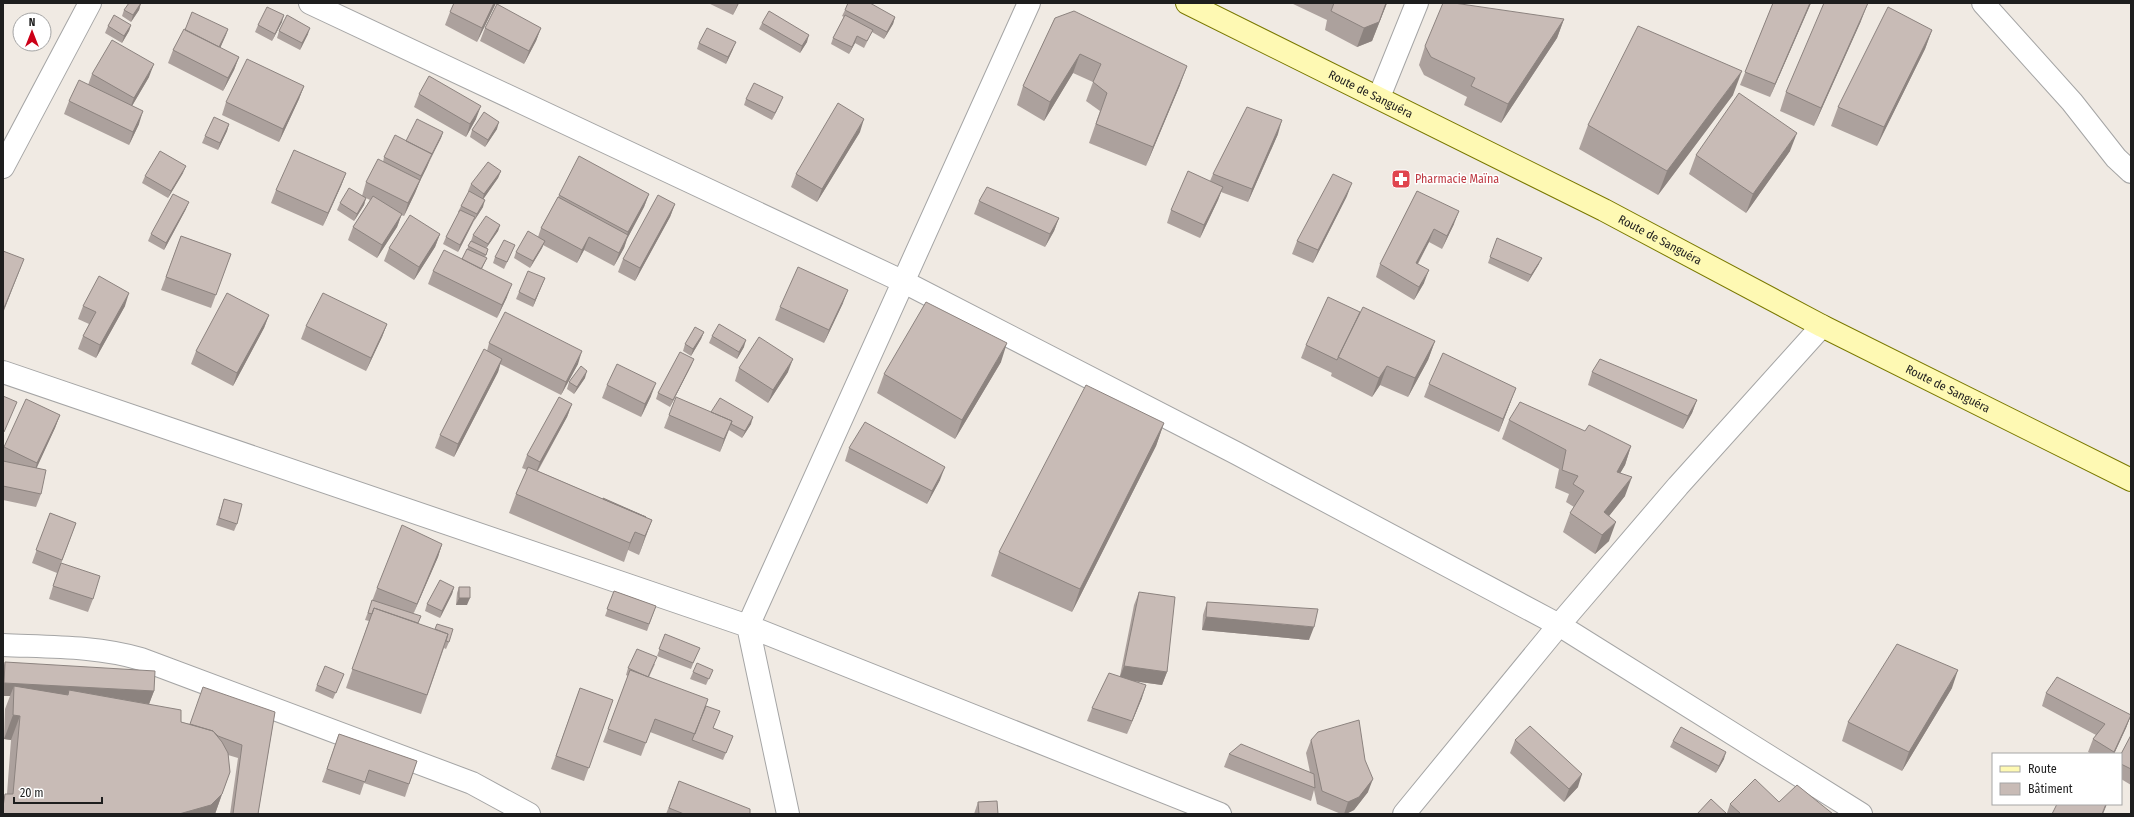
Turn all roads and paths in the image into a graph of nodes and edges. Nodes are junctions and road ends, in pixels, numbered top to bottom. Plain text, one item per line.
1 (90, 3) edge
2 (310, 3) edge
3 (1029, 3) edge
4 (1187, 3) edge
5 (1417, 3) edge
6 (1983, 3) edge
7 (1379, 97) junction
8 (3, 167) edge
9 (2131, 172) edge
10 (904, 282) junction
11 (1822, 326) junction
12 (3, 372) edge
13 (2131, 480) edge
14 (1559, 625) junction
15 (748, 626) junction
16 (3, 645) edge
17 (529, 814) edge
18 (788, 814) edge
19 (1220, 814) edge
20 (1404, 814) edge
21 (1861, 814) edge

1 - 8 street
2 - 10 street
3 - 10 street
4 - 7 street, Route de Sanguéra
5 - 7 street
6 - 9 street
7 - 11 street, Route de Sanguéra
10 - 14 street
10 - 15 street
11 - 13 street, Route de Sanguéra
11 - 14 street
12 - 15 street
14 - 20 street
14 - 21 street
15 - 18 street
15 - 19 street
16 - 17 street

